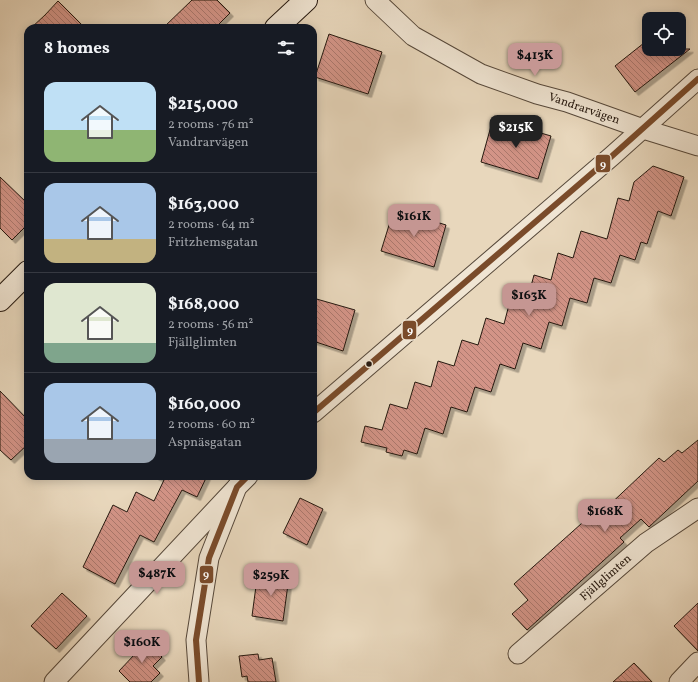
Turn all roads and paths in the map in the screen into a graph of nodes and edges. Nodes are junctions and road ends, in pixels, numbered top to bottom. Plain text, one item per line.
1 (306, 0) edge
2 (375, 0) edge
3 (280, 24) edge
4 (698, 79) edge
5 (643, 129) junction
6 (698, 146) edge
7 (24, 276) edge
8 (0, 300) edge
9 (317, 411) edge
10 (243, 481) edge
11 (698, 508) edge
12 (518, 654) dead end
13 (698, 662) edge
14 (54, 682) edge
15 (199, 682) edge
16 (679, 682) edge

1 - 3 street
2 - 5 street, Vandrarvägen
4 - 5 street
5 - 6 street, Vandrarvägen
5 - 9 street
7 - 8 street
10 - 14 street
10 - 15 street
11 - 12 street, Fjällglimten
13 - 16 street

